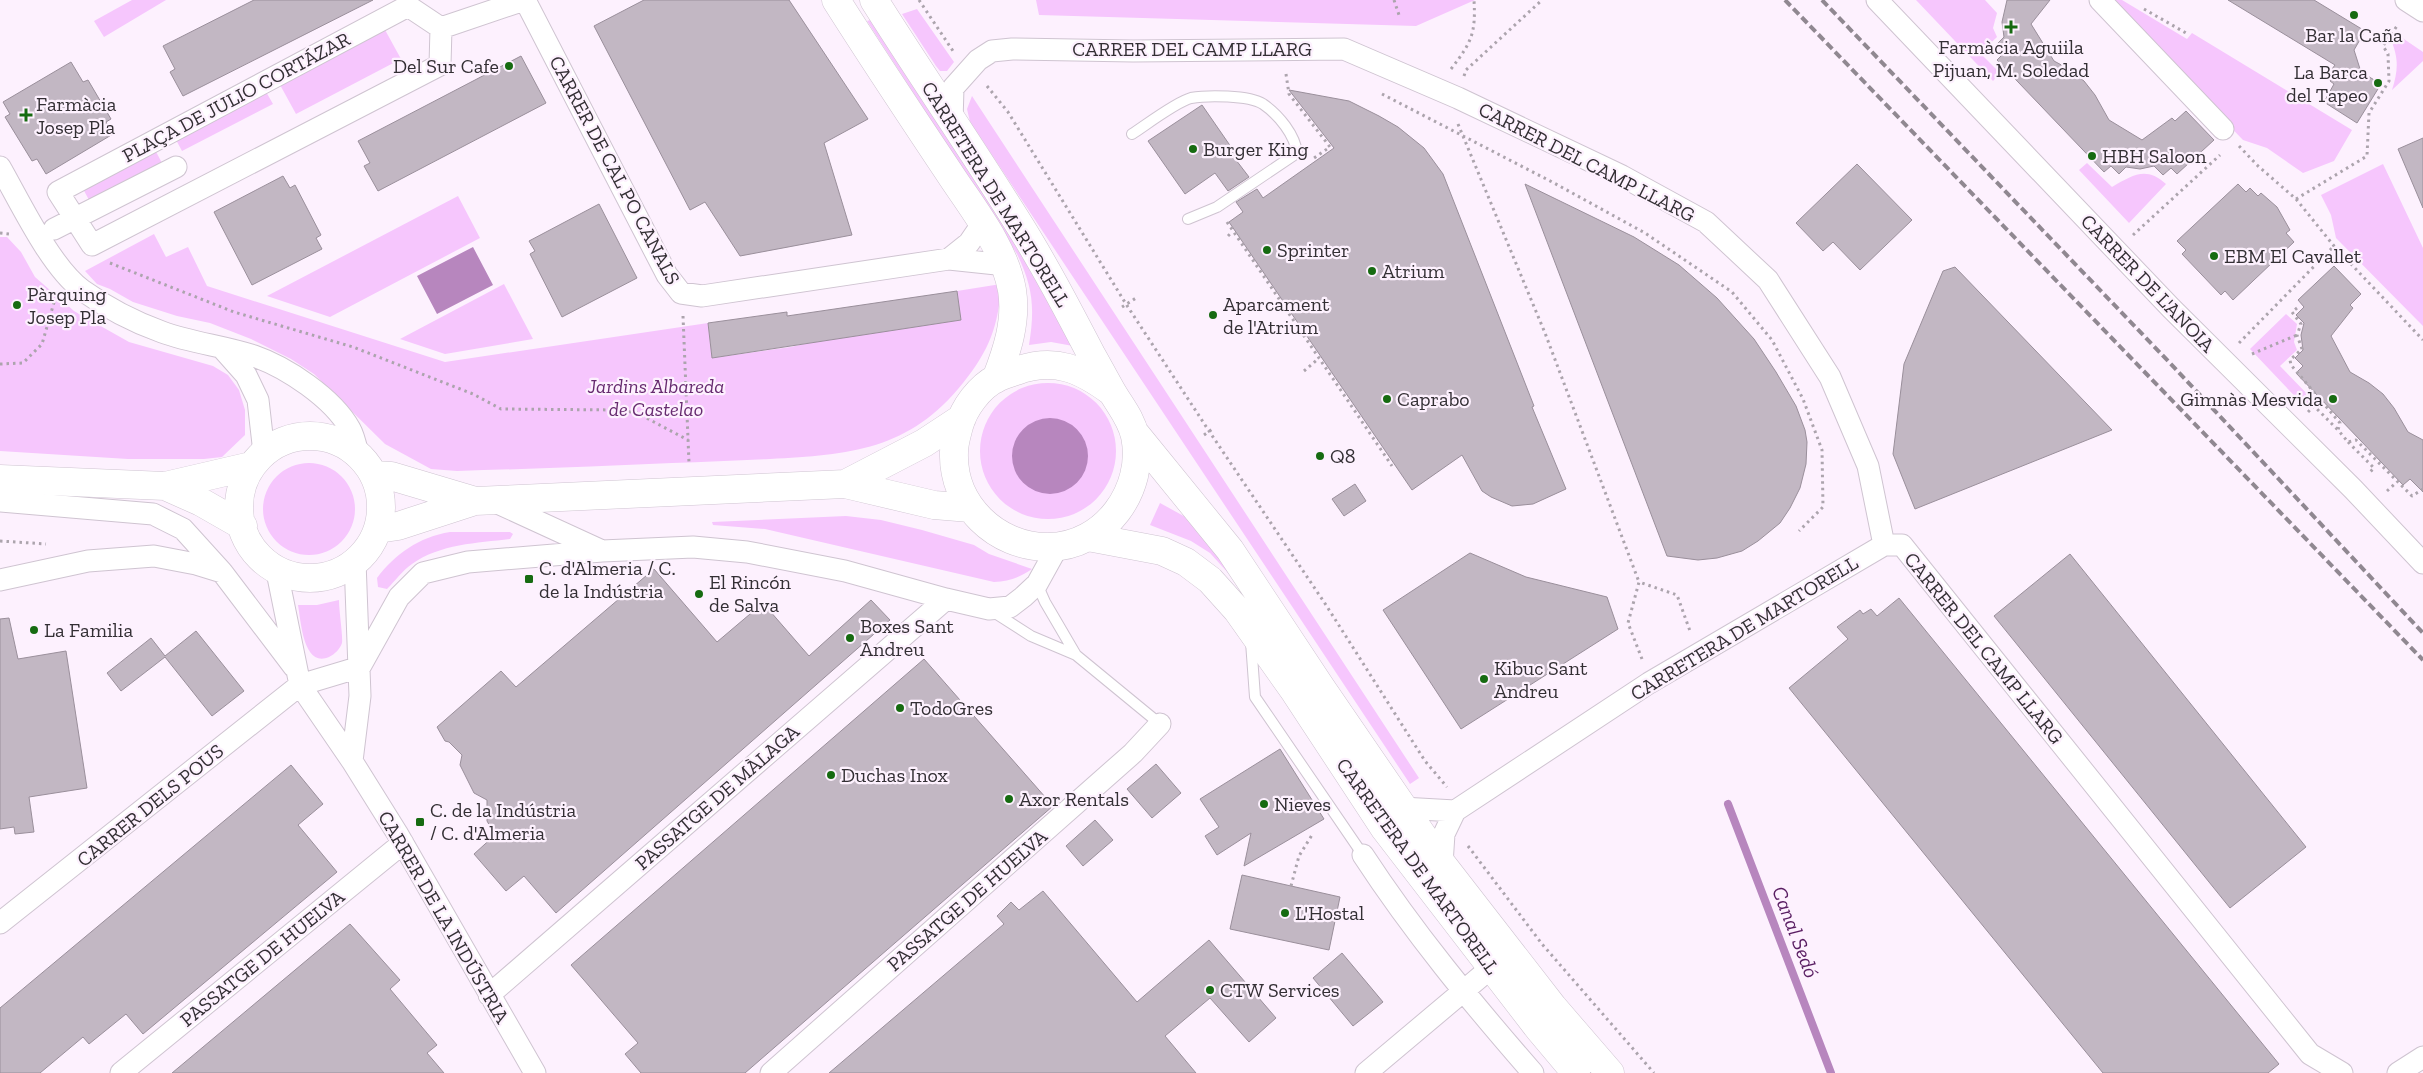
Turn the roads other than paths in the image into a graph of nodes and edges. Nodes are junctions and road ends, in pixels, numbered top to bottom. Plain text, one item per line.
1 (524, 0) edge
2 (836, 0) edge
3 (874, 0) edge
4 (1877, 0) edge
5 (2100, 0) edge
6 (2406, 0) edge
7 (2423, 11) edge
8 (441, 28) junction
9 (952, 122) junction
10 (2223, 129) road end
11 (1132, 134) dead end
12 (0, 167) edge
13 (176, 167) dead end
14 (1188, 219) dead end
15 (74, 220) junction
16 (982, 224) junction
17 (54, 229) dead end
18 (949, 259) junction
19 (1006, 265) junction
20 (222, 348) junction
21 (996, 378) junction
22 (1112, 392) junction
23 (962, 418) junction
24 (1134, 432) junction
25 (358, 454) junction
26 (257, 460) junction
27 (374, 475) junction
28 (0, 479) edge
29 (845, 484) junction
30 (165, 486) junction
31 (0, 501) edge
32 (483, 501) junction
33 (970, 508) junction
34 (242, 526) junction
35 (378, 529) junction
36 (1088, 536) junction
37 (1884, 545) junction
38 (1058, 546) junction
39 (602, 551) junction
40 (355, 561) junction
41 (2423, 563) edge
42 (276, 568) junction
43 (222, 572) junction
44 (0, 580) edge
45 (1037, 584) junction
46 (946, 600) junction
47 (989, 609) junction
48 (1250, 629) junction
49 (1076, 655) junction
50 (360, 667) junction
51 (298, 677) junction
52 (1160, 724) joint
53 (352, 761) junction
54 (1402, 808) junction
55 (1455, 810) junction
56 (403, 843) junction
57 (1363, 855) joint
58 (1442, 864) junction
59 (0, 923) edge
60 (1492, 967) junction
61 (1463, 992) junction
62 (488, 995) junction
63 (2423, 1057) edge
64 (122, 1073) edge
65 (535, 1073) edge
66 (771, 1073) edge
67 (1366, 1073) edge
68 (1533, 1073) edge
69 (1576, 1073) edge
70 (1610, 1073) edge
71 (2342, 1073) edge
72 (2398, 1073) edge

1 - 8 street
1 - 18 street, CARRER DE CAL PO CANALS
2 - 16 main road, CARRETERA DE MARTORELL
3 - 9 main road, CARRETERA DE MARTORELL
4 - 41 street, CARRER DE L'ANOIA
5 - 10 street
6 - 7 street
8 - 15 street, PLAÇA DE JULIO CORTÁZAR
8 - 15 street, PLAÇA DE JULIO CORTÁZAR
9 - 22 main road, CARRETERA DE MARTORELL
9 - 37 street, CARRER DEL CAMP LLARG
11 - 14 lane
12 - 20 street
13 - 15 street
15 - 17 street
16 - 18 street
16 - 19 main road, CARRETERA DE MARTORELL
18 - 19 street, CARRER DE CAL PO CANALS
19 - 21 main road, CARRETERA DE MARTORELL
20 - 25 street
20 - 26 street
21 - 22 main road, CARRETERA DE MARTORELL
21 - 23 main road, CARRETERA DE MARTORELL
22 - 24 main road, CARRETERA DE MARTORELL
23 - 29 main road
23 - 33 main road, CARRETERA DE MARTORELL
24 - 36 main road, CARRETERA DE MARTORELL
24 - 54 main road, CARRETERA DE MARTORELL
25 - 26 main road
25 - 27 main road
26 - 30 main road
26 - 34 main road
27 - 32 main road
27 - 35 main road
28 - 30 main road
29 - 32 main road
29 - 33 main road
30 - 34 main road
31 - 43 street
32 - 35 main road
32 - 39 street
33 - 38 main road, CARRETERA DE MARTORELL
34 - 42 main road
35 - 40 main road
36 - 38 main road, CARRETERA DE MARTORELL
36 - 48 main road, CARRETERA DE MARTORELL
37 - 55 street, CARRETERA DE MARTORELL
37 - 71 street, CARRER DEL CAMP LLARG
38 - 45 street
39 - 46 street
39 - 50 street
40 - 42 main road
40 - 50 street
42 - 51 street, CARRER DE LA INDÚSTRIA
43 - 44 street
43 - 51 street
45 - 47 street
45 - 49 lane
46 - 47 street
46 - 62 street, PASSATGE DE MÀLAGA
47 - 49 lane
48 - 57 lane, CARRETERA DE MARTORELL
48 - 60 main road, CARRETERA DE MARTORELL
49 - 52 lane
50 - 51 street
50 - 53 street
51 - 53 street, CARRER DE LA INDÚSTRIA
51 - 59 street, CARRER DELS POUS
52 - 66 street, PASSATGE DE HUELVA
53 - 56 street, CARRER DE LA INDÚSTRIA
54 - 55 street, CARRETERA DE MARTORELL
54 - 58 main road, CARRETERA DE MARTORELL
55 - 58 street, CARRETERA DE MARTORELL
56 - 62 street, CARRER DE LA INDÚSTRIA
56 - 64 street, PASSATGE DE HUELVA
57 - 61 street, CARRETERA DE MARTORELL
58 - 70 main road, CARRETERA DE MARTORELL
60 - 61 street
60 - 69 main road, CARRETERA DE MARTORELL
61 - 67 street
61 - 68 street, CARRETERA DE MARTORELL
62 - 65 street, CARRER DE LA INDÚSTRIA
63 - 72 street

